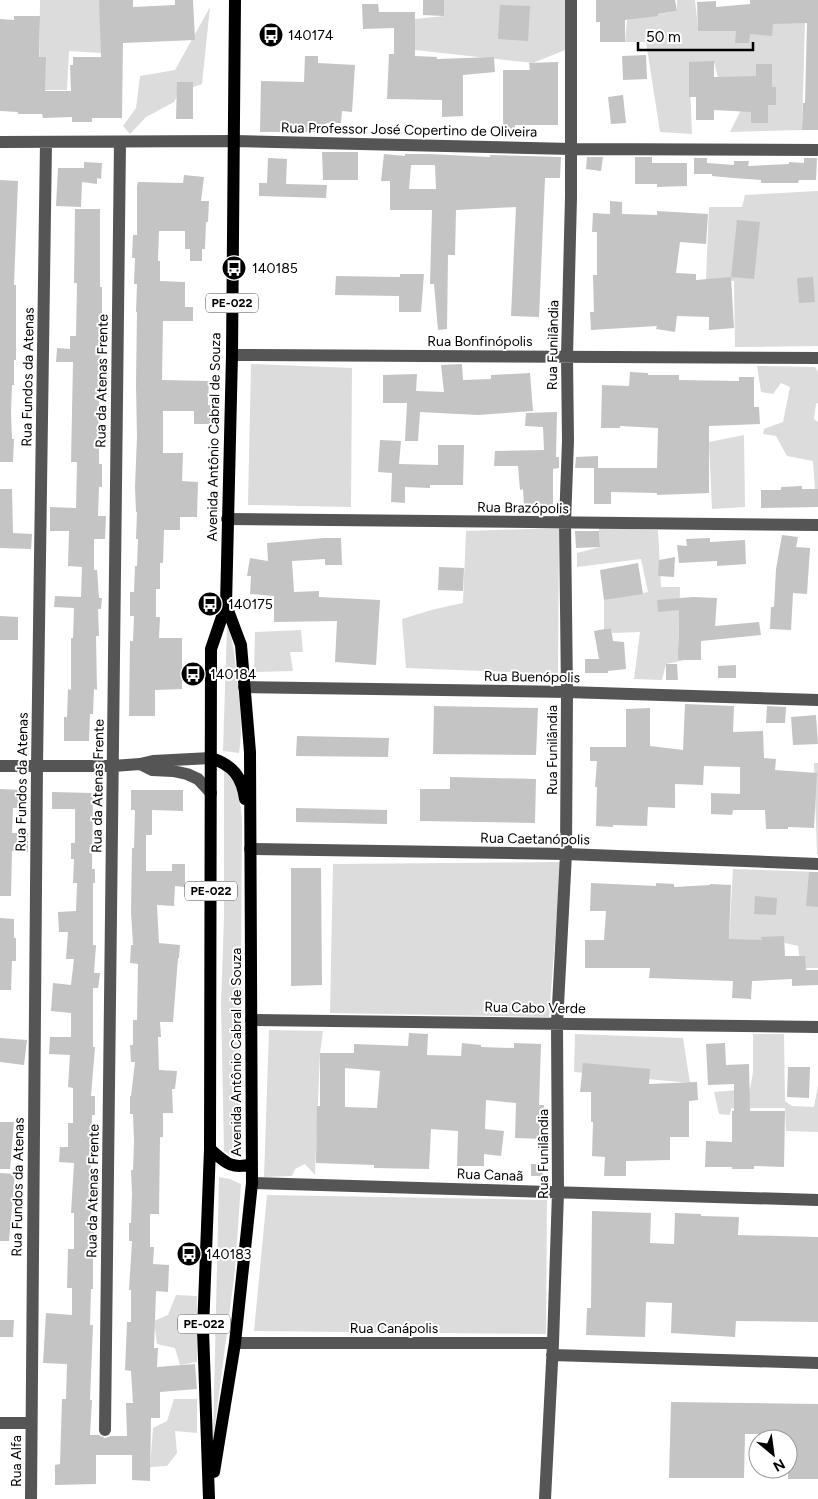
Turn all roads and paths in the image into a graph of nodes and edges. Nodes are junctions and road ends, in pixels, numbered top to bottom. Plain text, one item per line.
1 (235, 0) edge
2 (571, 0) edge
3 (234, 141) junction
4 (0, 142) edge
5 (46, 142) junction
6 (120, 142) junction
7 (571, 149) junction
8 (818, 150) edge
9 (232, 355) junction
10 (568, 356) junction
11 (818, 358) edge
12 (228, 519) junction
13 (565, 523) junction
14 (818, 525) edge
15 (226, 605) junction
16 (244, 687) junction
17 (567, 692) junction
18 (818, 700) edge
19 (211, 758) junction
20 (140, 764) junction
21 (0, 766) edge
22 (37, 766) junction
23 (113, 766) junction
24 (211, 793) junction
25 (250, 819) junction
26 (250, 850) junction
27 (566, 854) junction
28 (818, 864) edge
29 (251, 1020) junction
30 (557, 1024) junction
31 (818, 1027) edge
32 (210, 1149) junction
33 (252, 1164) junction
34 (252, 1183) junction
35 (558, 1192) junction
36 (818, 1200) edge
37 (235, 1343) junction
38 (552, 1349) junction
39 (818, 1363) edge
40 (31, 1422) junction
41 (0, 1423) edge
42 (105, 1430) dead end
43 (31, 1499) edge
44 (210, 1499) edge
45 (545, 1499) edge

1 - 3 main road, Avenida Antônio Cabral de Souza / PE-022
2 - 7 street, Rua Funilândia
3 - 6 street, Rua Professor José Copertino de Oliveira
3 - 7 street, Rua Professor José Copertino de Oliveira
3 - 9 main road, Avenida Antônio Cabral de Souza / PE-022
4 - 5 street, Rua Professor José Copertino de Oliveira
5 - 6 street, Rua Professor José Copertino de Oliveira
5 - 22 street, Rua Fundos da Atenas
6 - 23 street, Rua da Atenas Frente
7 - 8 street, Rua Professor José Copertino de Oliveira
7 - 10 street, Rua Funilândia
9 - 10 street, Rua Bonfinópolis
9 - 12 main road, Avenida Antônio Cabral de Souza / PE-022
10 - 11 street, Rua Bonfinópolis
10 - 13 street, Rua Funilândia
12 - 13 street, Rua Brazópolis
12 - 15 main road, Avenida Antônio Cabral de Souza / PE-022
13 - 14 street, Rua Brazópolis
13 - 17 street, Rua Funilândia
15 - 16 main road, Avenida Antônio Cabral de Souza / PE-022
15 - 19 main road, Avenida Antônio Cabral de Souza / PE-022
16 - 17 street, Rua Buenópolis
16 - 25 main road, Avenida Antônio Cabral de Souza / PE-022
17 - 18 street, Rua Buenópolis
17 - 27 street, Rua Funilândia
19 - 20 street
19 - 24 main road, Avenida Antônio Cabral de Souza / PE-022
19 - 25 main road
20 - 23 street
20 - 24 street
21 - 22 street
22 - 23 street
22 - 40 street, Rua Fundos da Atenas
23 - 42 street, Rua da Atenas Frente
24 - 32 main road, Avenida Antônio Cabral de Souza / PE-022
25 - 26 main road, Avenida Antônio Cabral de Souza / PE-022
26 - 27 street, Rua Caetanópolis
26 - 29 main road, Avenida Antônio Cabral de Souza / PE-022
27 - 28 street, Rua Caetanópolis
27 - 30 street, Rua Funilândia
29 - 30 street, Rua Cabo Verde
29 - 33 main road, Avenida Antônio Cabral de Souza / PE-022
30 - 31 street, Rua Cabo Verde
30 - 35 street, Rua Funilândia
32 - 33 main road
32 - 44 main road, Avenida Antônio Cabral de Souza / PE-022
33 - 34 main road, Avenida Antônio Cabral de Souza / PE-022
34 - 35 street, Rua Canaã
34 - 37 main road, Avenida Antônio Cabral de Souza / PE-022
35 - 36 street, Rua Canaã
35 - 38 street, Rua Funilândia
37 - 38 street, Rua Canápolis
37 - 44 main road, Avenida Antônio Cabral de Souza / PE-022
38 - 39 street, Rua Canápolis
38 - 45 street, Rua Funilândia
40 - 41 street
40 - 43 street, Rua Alfa

